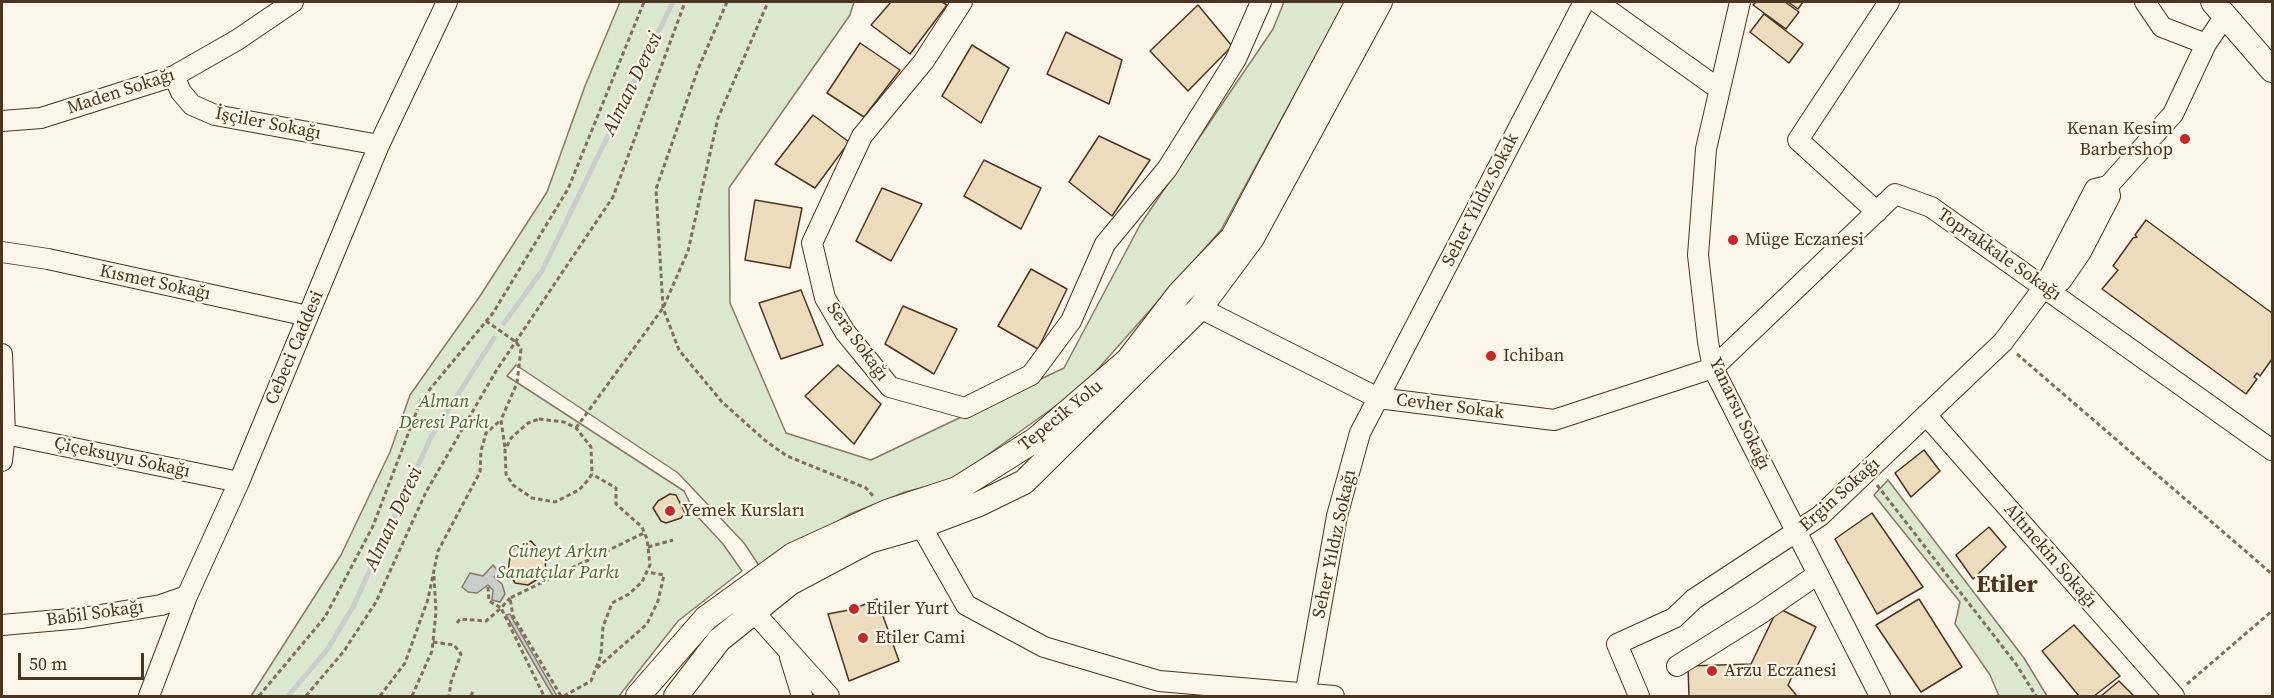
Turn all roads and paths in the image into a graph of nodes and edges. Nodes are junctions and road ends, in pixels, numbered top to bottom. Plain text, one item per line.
1 (293, 2) edge
2 (447, 2) edge
3 (644, 2) edge
4 (685, 2) edge
5 (727, 2) edge
6 (768, 2) edge
7 (962, 2) edge
8 (1261, 2) edge
9 (1358, 2) edge
10 (1380, 2) edge
11 (1584, 2) edge
12 (1597, 2) edge
13 (1740, 2) edge
14 (1889, 2) edge
15 (2145, 2) edge
16 (2219, 9) edge
17 (2206, 44) junction
18 (2272, 70) edge
19 (174, 76) junction
20 (1719, 89) junction
21 (2, 122) edge
22 (379, 145) junction
23 (1877, 212) junction
24 (2, 252) edge
25 (2043, 287) junction
26 (1179, 294) junction
27 (663, 308) junction
28 (1200, 308) junction
29 (308, 316) junction
30 (486, 321) junction
31 (516, 342) junction
32 (2003, 342) junction
33 (2, 354) edge
34 (1713, 368) junction
35 (1378, 398) junction
36 (1926, 415) junction
37 (501, 420) junction
38 (576, 428) junction
39 (5, 434) junction
40 (505, 450) junction
41 (2272, 450) edge
42 (2, 461) edge
43 (1867, 472) junction
44 (592, 474) junction
45 (239, 482) junction
46 (910, 504) junction
47 (887, 512) junction
48 (921, 526) junction
49 (644, 533) junction
50 (1797, 533) junction
51 (673, 540) dead end
52 (648, 547) junction
53 (433, 571) junction
54 (647, 572) junction
55 (1818, 574) junction
56 (2272, 574) edge
57 (488, 587) dead end
58 (187, 596) junction
59 (510, 598) junction
60 (746, 603) junction
61 (501, 608) junction
62 (2272, 611) edge
63 (457, 623) dead end
64 (2, 625) edge
65 (433, 642) junction
66 (789, 652) junction
67 (1677, 666) dead end
68 (596, 670) junction
69 (1158, 689) edge
70 (473, 691) dead end
71 (1305, 695) edge
72 (149, 696) edge
73 (259, 696) edge
74 (306, 696) edge
75 (380, 696) edge
76 (412, 696) edge
77 (449, 696) edge
78 (471, 696) edge
79 (544, 696) edge
80 (563, 696) edge
81 (638, 696) edge
82 (676, 696) edge
83 (802, 696) edge
84 (829, 696) edge
85 (1334, 696) edge
86 (1639, 696) edge
87 (1880, 696) edge
88 (2036, 696) edge
89 (2174, 696) edge

1 - 19 street, Maden Sokağı
2 - 22 street, Cebeci Caddesi
3 - 30 path
4 - 31 path
5 - 27 path
6 - 27 path
7 - 8 street, Sera Sokağı
9 - 26 main road, Tepecik Yolu
10 - 28 main road, Tepecik Yolu
11 - 35 street, Seher Yıldız Sokak
12 - 20 street
13 - 20 street, Yanarsu Sokağı
14 - 23 street
15 - 17 street
16 - 17 street, Ergin Sokağı
16 - 18 main road
17 - 25 street, Ergin Sokağı
19 - 21 street, Maden Sokağı
19 - 22 street, İşçiler Sokağı
20 - 34 street, Yanarsu Sokağı
22 - 29 street, Cebeci Caddesi
23 - 25 street, Toprakkale Sokağı
23 - 34 street, Toprakkale Sokağı
24 - 29 street, Kısmet Sokağı
25 - 32 street, Ergin Sokağı
25 - 41 street, Toprakkale Sokağı
26 - 28 main road
26 - 46 main road, Tepecik Yolu
27 - 38 path
27 - 47 path
28 - 35 street, Cevher Sokak
28 - 48 main road, Tepecik Yolu
29 - 45 street, Cebeci Caddesi
30 - 31 path
30 - 73 path
31 - 37 path
31 - 74 path
32 - 36 street, Ergin Sokağı
32 - 56 path
33 - 39 street
34 - 35 street, Cevher Sokak
34 - 50 street, Yanarsu Sokağı
35 - 71 street, Seher Yıldız Sokağı
36 - 43 street, Ergin Sokağı
36 - 89 street, Altınekin Sokağı
37 - 40 path
37 - 53 path
38 - 40 path
38 - 44 path
39 - 42 street
39 - 45 street, Çiçeksuyu Sokağı
40 - 44 path
43 - 50 street, Ergin Sokağı
43 - 88 path
44 - 49 path
45 - 58 street, Cebeci Caddesi
46 - 47 main road, Tepecik Yolu
46 - 48 main road
47 - 60 main road, Tepecik Yolu
48 - 60 main road, Tepecik Yolu
48 - 69 street
49 - 52 path
49 - 59 path
50 - 55 street, Yanarsu Sokağı
50 - 86 street, Ergin Sokağı
51 - 52 path
52 - 54 path
53 - 65 path
53 - 75 path
54 - 68 path
54 - 68 path
55 - 67 street
55 - 87 street, Yanarsu Sokağı
57 - 61 path
58 - 64 street, Babil Sokağı
58 - 72 street, Cebeci Caddesi
59 - 61 path
59 - 80 path
60 - 66 street
60 - 81 main road, Tepecik Yolu
60 - 82 main road, Tepecik Yolu
61 - 63 path
61 - 79 path
62 - 89 path
65 - 76 path
65 - 77 path
66 - 83 street
66 - 84 street
68 - 80 path
69 - 71 street
70 - 78 path
71 - 85 street

